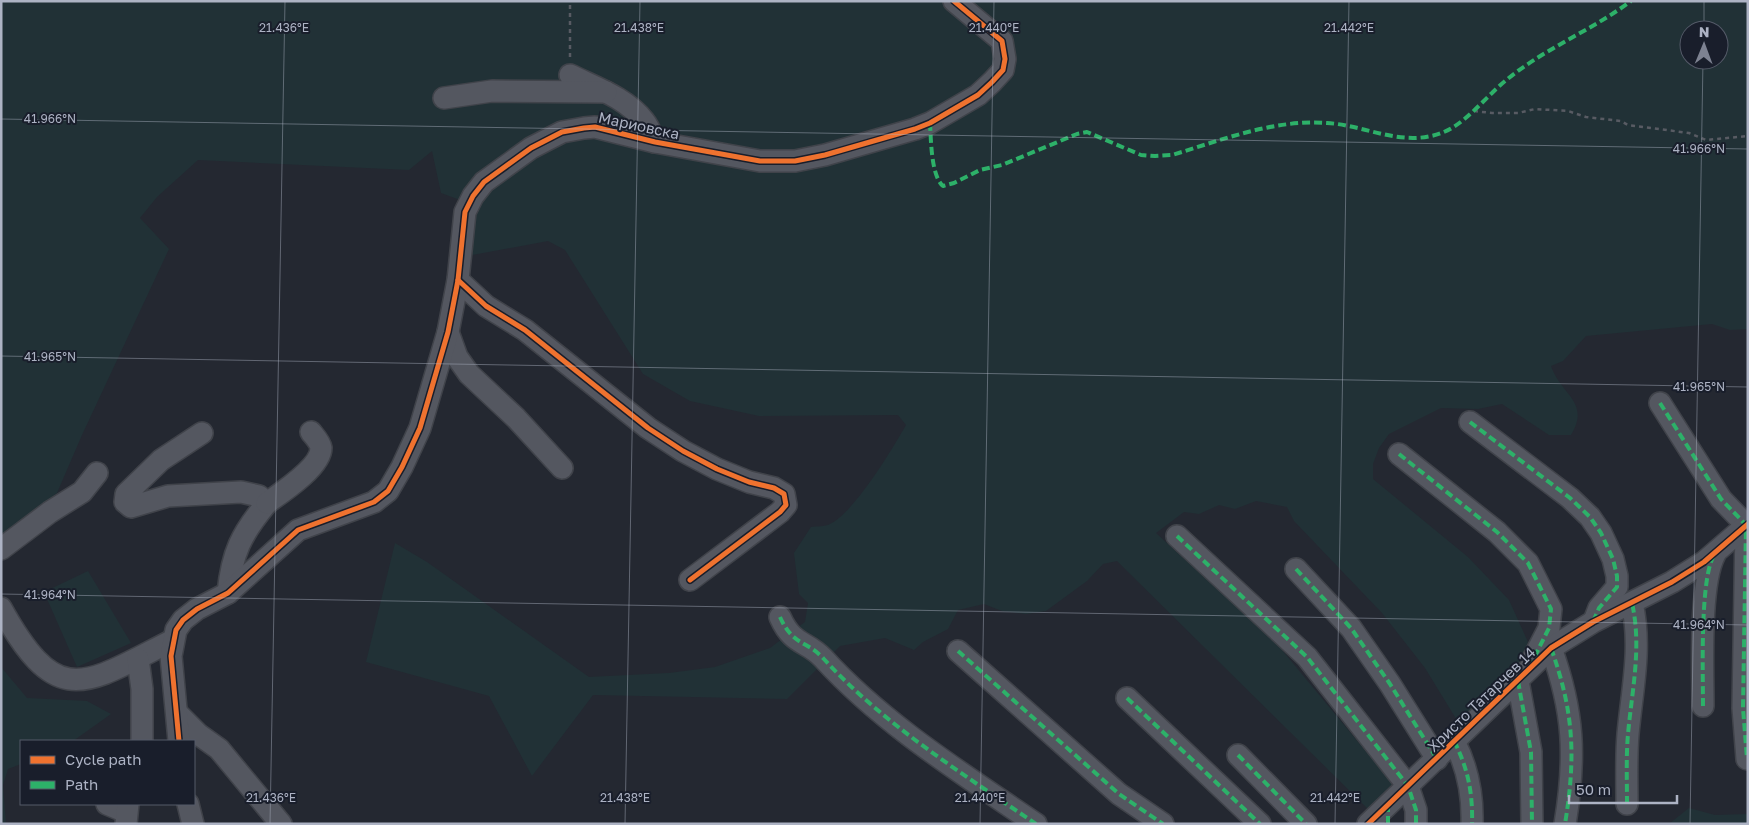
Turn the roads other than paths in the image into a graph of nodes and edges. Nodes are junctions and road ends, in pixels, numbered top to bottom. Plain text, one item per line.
1 (954, 1) edge
2 (570, 75) road end
3 (606, 92) junction
4 (444, 98) dead end
5 (655, 142) junction
6 (458, 280) junction
7 (448, 332) junction
8 (1660, 402) dead end
9 (1470, 422) dead end
10 (311, 432) dead end
11 (202, 433) dead end
12 (1399, 454) dead end
13 (562, 468) dead end
14 (97, 473) dead end
15 (267, 503) junction
16 (1747, 524) edge
17 (1177, 536) dead end
18 (1, 549) edge
19 (1715, 554) junction
20 (1296, 569) dead end
21 (690, 580) dead end
22 (228, 593) junction
23 (1632, 603) junction
24 (1, 608) edge
25 (780, 617) dead end
26 (1594, 622) junction
27 (173, 640) junction
28 (1552, 648) junction
29 (958, 651) dead end
30 (138, 659) junction
31 (1524, 675) junction
32 (1127, 698) dead end
33 (1704, 706) dead end
34 (177, 713) junction
35 (142, 740) edge
36 (179, 740) edge
37 (1454, 741) junction
38 (1238, 755) dead end
39 (1437, 759) junction
40 (1747, 759) edge
41 (1408, 786) junction
42 (1627, 804) dead end
43 (188, 805) edge
44 (1388, 815) edge
45 (193, 824) edge
46 (280, 824) edge
47 (1036, 824) edge
48 (1163, 824) edge
49 (1260, 824) edge
50 (1306, 824) edge
51 (1368, 824) edge
52 (1416, 824) edge
53 (1472, 824) edge
54 (1532, 824) edge
55 (1565, 824) edge

1 - 5 street, Мариовска
2 - 3 street
3 - 4 street
3 - 5 street
5 - 6 street, Мариовска
6 - 7 street, Мариовска
6 - 21 street
7 - 13 street
7 - 22 street, Мариовска
8 - 16 street
9 - 26 street
10 - 15 street
11 - 15 street
12 - 31 street
14 - 18 street
15 - 22 street
16 - 19 street, Христо Татарчев 14
16 - 40 street
17 - 41 street
19 - 23 street, Христо Татарчев 14
19 - 33 street
20 - 39 street
22 - 27 street
23 - 26 street, Христо Татарчев 14
23 - 42 street
24 - 30 street
25 - 47 street
26 - 28 street, Христо Татарчев 14
27 - 30 street
27 - 34 street
28 - 31 street, Христо Татарчев 14
28 - 55 street
29 - 48 street
30 - 35 street
31 - 37 street, Христо Татарчев 14
31 - 54 street
32 - 49 street
34 - 36 street
34 - 46 street
37 - 39 street, Христо Татарчев 14
37 - 53 street
38 - 50 street
39 - 41 street, Христо Татарчев 14
41 - 44 street, Христо Татарчев 14
41 - 52 street
43 - 45 street
44 - 51 street, Христо Татарчев 14

